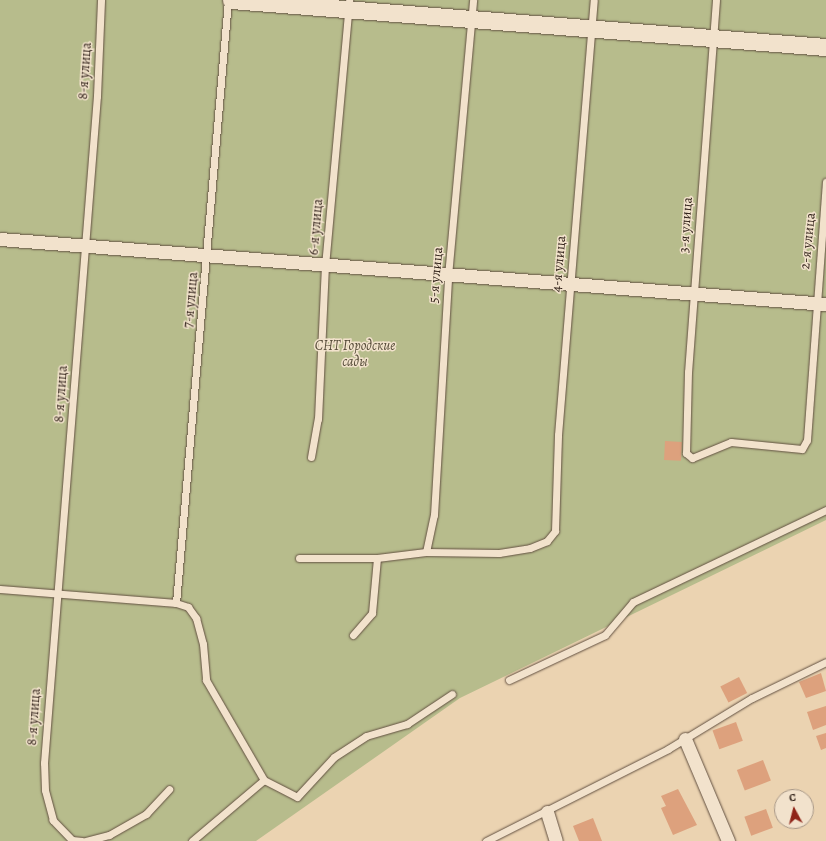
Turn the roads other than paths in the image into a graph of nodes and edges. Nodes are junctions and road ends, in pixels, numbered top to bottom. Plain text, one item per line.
1 (101, 0) edge
2 (229, 0) edge
3 (473, 0) edge
4 (594, 0) edge
5 (716, 0) edge
6 (348, 5) edge
7 (471, 20) junction
8 (591, 29) junction
9 (714, 39) junction
10 (826, 47) edge
11 (826, 182) edge
12 (0, 239) edge
13 (85, 246) junction
14 (207, 256) junction
15 (325, 266) junction
16 (448, 276) junction
17 (570, 285) junction
18 (695, 293) junction
19 (821, 304) edge
20 (686, 453) joint
21 (311, 457) dead end
22 (826, 510) edge
23 (426, 552) junction
24 (299, 558) dead end
25 (377, 558) junction
26 (0, 589) edge
27 (57, 593) junction
28 (176, 603) junction
29 (353, 635) dead end
30 (826, 662) edge
31 (509, 680) dead end
32 (452, 694) dead end
33 (685, 739) junction
34 (264, 780) junction
35 (169, 789) dead end
36 (547, 812) junction
37 (71, 840) edge
38 (82, 841) edge
39 (86, 841) edge
40 (192, 841) edge
41 (486, 841) edge
42 (556, 841) edge
43 (728, 841) edge

1 - 13 lane, 8-я улица
2 - 6 street
2 - 14 lane, 7-я улица
3 - 7 lane, 5-я улица
4 - 8 lane, 4-я улица
5 - 9 lane, 3-я улица
6 - 7 street
6 - 15 lane, 6-я улица
7 - 8 street
7 - 16 lane, 5-я улица
8 - 9 street
8 - 17 lane, 4-я улица
9 - 10 street
9 - 18 lane, 3-я улица
11 - 19 lane, 2-я улица
12 - 13 street
13 - 14 street
13 - 27 lane, 8-я улица
14 - 15 street
14 - 28 lane, 7-я улица
15 - 16 street
15 - 21 lane, 6-я улица
16 - 17 street
16 - 23 lane, 5-я улица
17 - 18 street
17 - 23 lane, 4-я улица
18 - 19 street
18 - 20 lane, 3-я улица
19 - 20 lane, 2-я улица
22 - 31 lane
23 - 25 lane
24 - 25 lane
25 - 29 lane
26 - 27 lane
27 - 28 lane
27 - 37 lane, 8-я улица
28 - 34 lane
30 - 33 lane
32 - 34 lane
33 - 36 lane
33 - 43 street
34 - 40 lane
35 - 39 lane
36 - 41 lane
36 - 42 street
37 - 38 lane

